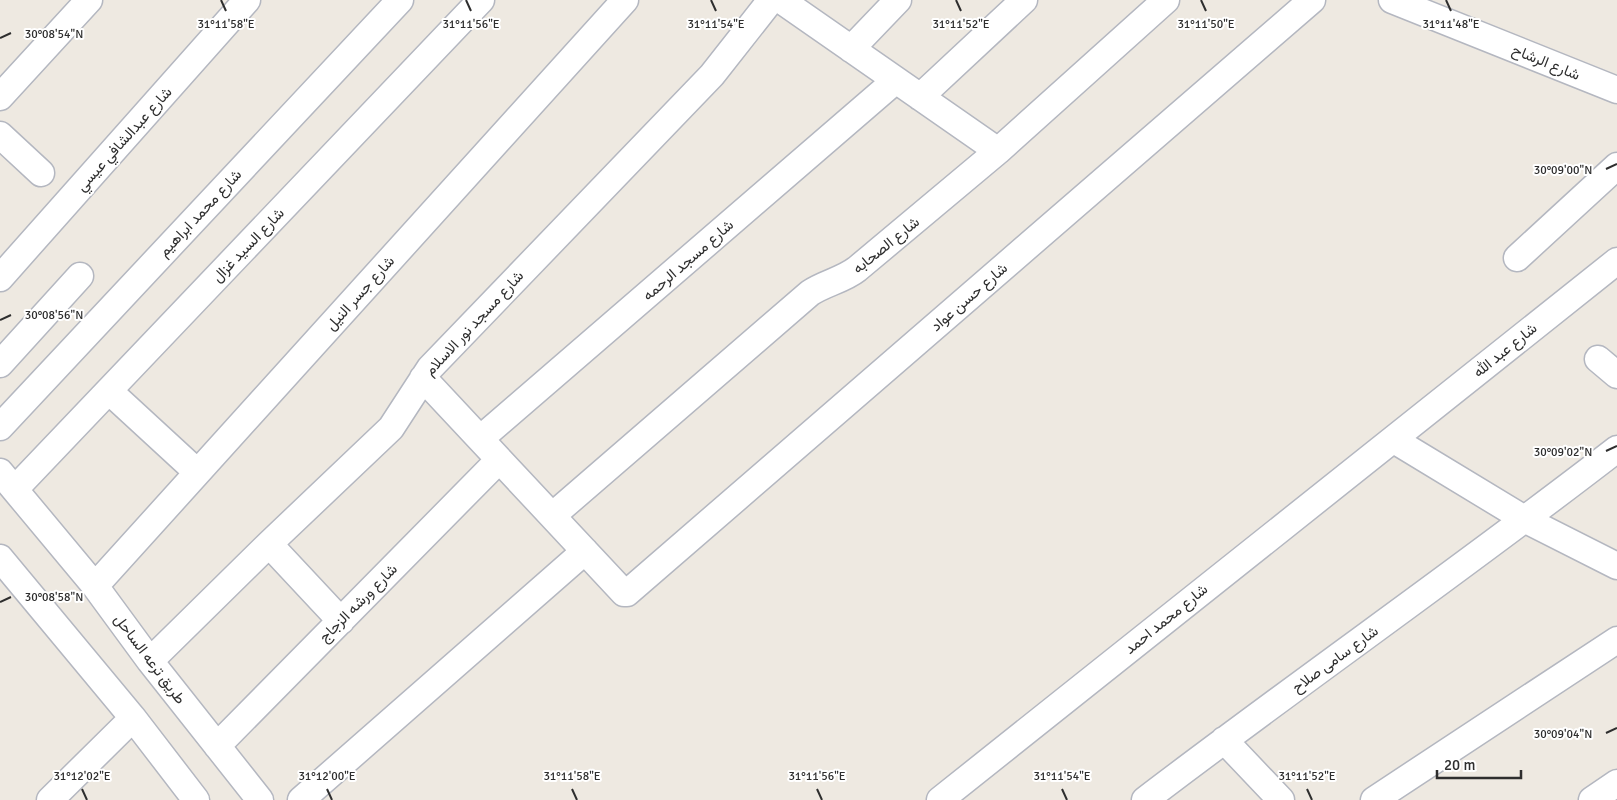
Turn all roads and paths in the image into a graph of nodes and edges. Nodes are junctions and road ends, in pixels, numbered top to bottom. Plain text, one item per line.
1 (89, 0) edge
2 (247, 0) edge
3 (400, 0) edge
4 (481, 0) edge
5 (625, 0) edge
6 (771, 0) edge
7 (781, 0) edge
8 (898, 0) edge
9 (1024, 0) edge
10 (1166, 0) edge
11 (1312, 0) edge
12 (1392, 0) edge
13 (851, 49) junction
14 (896, 80) junction
15 (1617, 90) edge
16 (920, 97) junction
17 (0, 98) edge
18 (0, 135) edge
19 (998, 151) junction
20 (1617, 166) edge
21 (41, 173) dead end
22 (1517, 258) dead end
23 (1615, 265) edge
24 (80, 276) dead end
25 (0, 278) edge
26 (0, 364) edge
27 (423, 378) junction
28 (109, 391) junction
29 (0, 427) edge
30 (480, 439) junction
31 (1394, 440) junction
32 (1617, 449) edge
33 (500, 460) junction
34 (197, 472) junction
35 (7, 480) edge
36 (552, 516) junction
37 (1526, 520) junction
38 (269, 544) junction
39 (585, 552) junction
40 (0, 558) edge
41 (1617, 566) edge
42 (95, 586) junction
43 (341, 621) junction
44 (1617, 640) edge
45 (150, 661) junction
46 (133, 718) junction
47 (1224, 740) junction
48 (217, 746) junction
49 (1617, 783) edge
50 (50, 800) edge
51 (196, 800) edge
52 (260, 800) edge
53 (301, 800) edge
54 (940, 800) edge
55 (1145, 800) edge
56 (1281, 800) edge
57 (1374, 800) edge
58 (1592, 800) edge

1 - 17 street
2 - 25 street, شارع عبدالشافي عيسي
3 - 29 street, شارع محمد ابراهيم
4 - 28 street, شارع السيد غزال
5 - 34 street, شارع جسر النيل
6 - 27 street, شارع مسجد نور الاسلام
7 - 13 street
8 - 13 street
9 - 16 street
10 - 19 street, شارع الصحابه
11 - 39 street, شارع حسن عواد
12 - 15 street, شارع الرشاح
13 - 14 street
14 - 16 street
14 - 30 street, شارع مسجد الرحمه
16 - 19 street
18 - 21 street
19 - 36 street, شارع الصحابه
20 - 22 street
23 - 31 street, شارع عبد الله
24 - 26 street
27 - 30 street
27 - 38 street, شارع مسجد نور الاسلام
28 - 34 street
28 - 35 street, شارع السيد غزال
30 - 33 street
31 - 37 street
31 - 54 street, شارع محمد احمد
32 - 37 street, شارع سامى صلاح
33 - 36 street
33 - 43 street, شارع ورشه الزجاج
34 - 42 street, شارع جسر النيل
35 - 42 street, طريق ترعه الساحل
36 - 39 street
37 - 41 street
37 - 47 street, شارع سامى صلاح
38 - 43 street
38 - 45 street, شارع مسجد نور الاسلام
39 - 53 street
40 - 46 street
42 - 45 street, طريق ترعه الساحل
43 - 48 street, شارع ورشه الزجاج
44 - 57 street
45 - 48 street, طريق ترعه الساحل
46 - 50 street
46 - 51 street
47 - 55 street, شارع سامى صلاح
47 - 56 street
48 - 52 street, طريق ترعه الساحل
49 - 58 street

